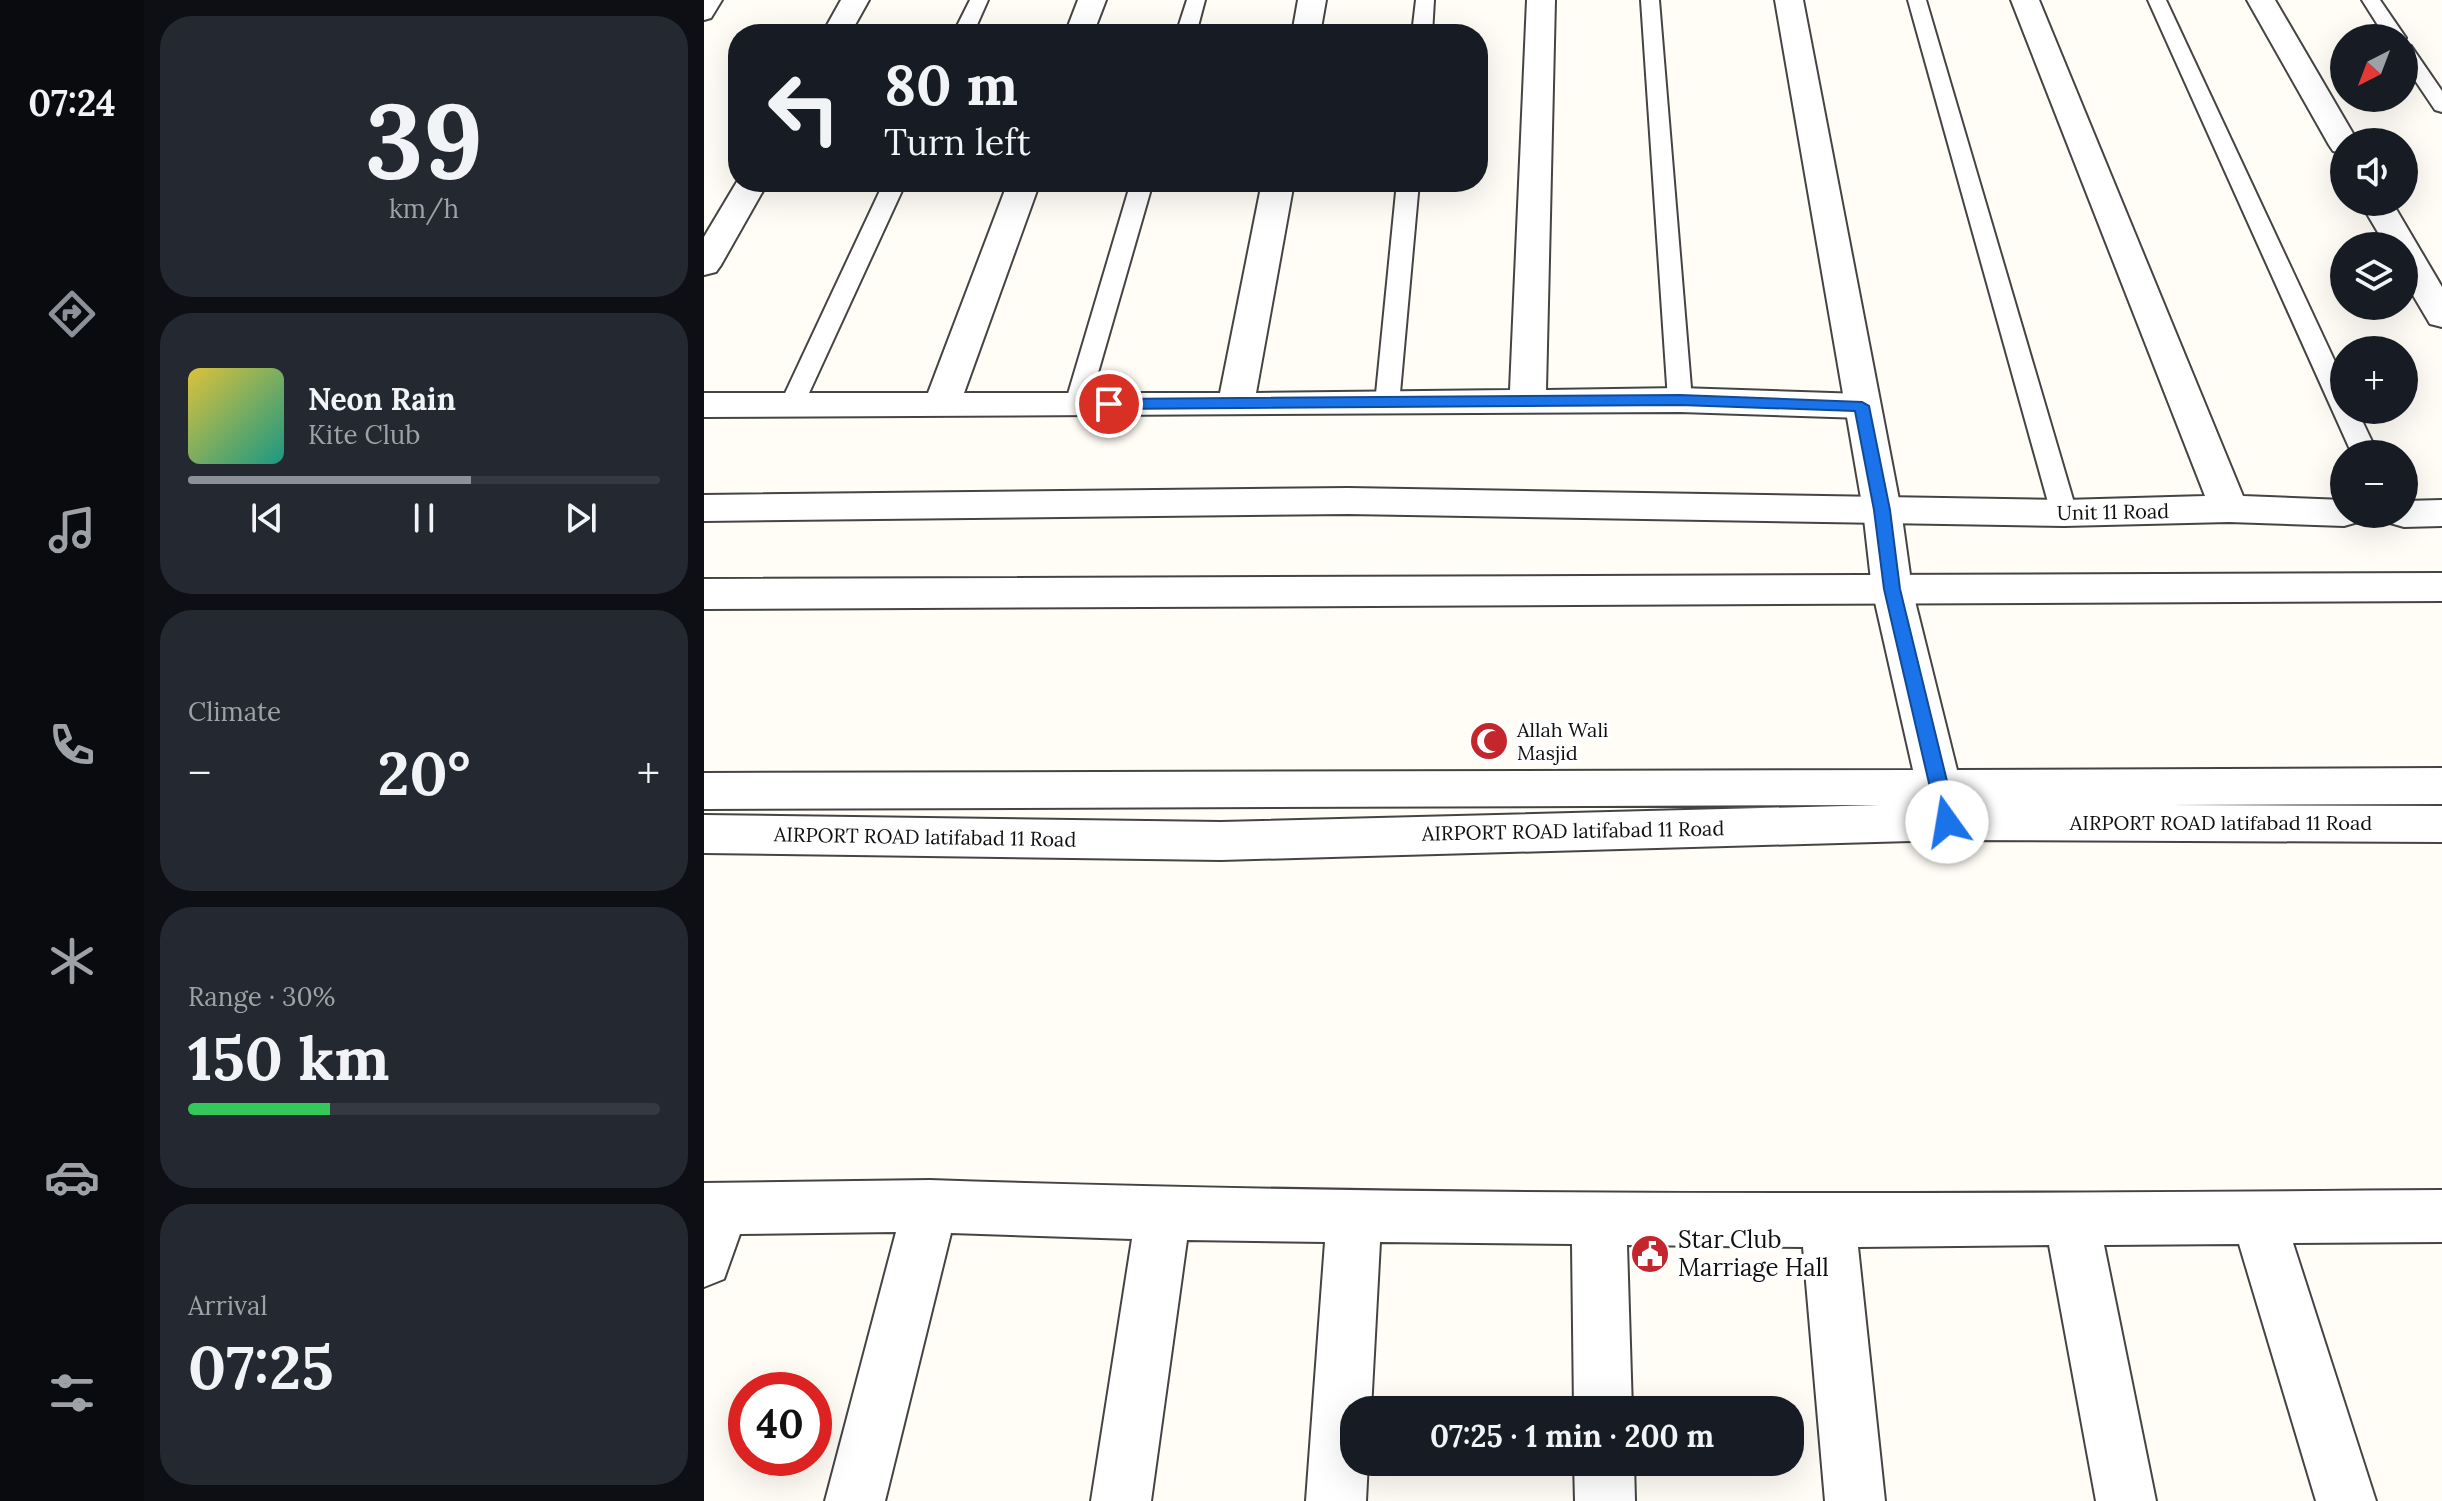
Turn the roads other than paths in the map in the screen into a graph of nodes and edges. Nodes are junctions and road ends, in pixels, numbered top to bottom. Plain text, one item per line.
1 (713, 0) edge
2 (855, 0) edge
3 (979, 0) edge
4 (1092, 0) edge
5 (1196, 0) edge
6 (1312, 0) edge
7 (1425, 0) edge
8 (1541, 0) edge
9 (1650, 0) edge
10 (1789, 0) edge
11 (1917, 0) edge
12 (2025, 0) edge
13 (2157, 0) edge
14 (2261, 0) edge
15 (2371, 0) edge
16 (704, 14) edge
17 (842, 24) edge
18 (968, 24) edge
19 (1083, 24) edge
20 (1189, 24) edge
21 (1308, 24) edge
22 (1423, 24) edge
23 (2387, 24) edge
24 (2418, 71) edge
25 (2442, 106) edge
26 (2334, 128) edge
27 (746, 192) edge
28 (890, 192) edge
29 (1020, 192) edge
30 (1139, 192) edge
31 (1276, 192) edge
32 (1407, 192) edge
33 (704, 265) edge
34 (2418, 275) edge
35 (2442, 317) edge
36 (2330, 376) edge
37 (1680, 400) junction
38 (1528, 402) junction
39 (792, 404) junction
40 (942, 404) junction
41 (1077, 404) junction
42 (1387, 404) junction
43 (704, 405) edge
44 (1236, 405) junction
45 (1862, 406) junction
46 (704, 508) edge
47 (2229, 509) junction
48 (1882, 510) junction
49 (2064, 513) junction
50 (2330, 513) edge
51 (2442, 513) edge
52 (2418, 514) edge
53 (2442, 587) edge
54 (1892, 589) junction
55 (704, 594) edge
56 (2442, 786) edge
57 (704, 791) edge
58 (1943, 804) junction
59 (2442, 824) edge
60 (704, 834) edge
61 (930, 1206) junction
62 (712, 1209) edge
63 (1163, 1214) junction
64 (1354, 1215) junction
65 (2442, 1216) edge
66 (1599, 1218) junction
67 (2258, 1218) junction
68 (2072, 1220) junction
69 (1828, 1221) junction
70 (704, 1260) edge
71 (1603, 1396) edge
72 (1604, 1476) edge
73 (855, 1501) edge
74 (1121, 1501) edge
75 (1336, 1501) edge
76 (1605, 1501) edge
77 (1855, 1501) edge
78 (2126, 1501) edge
79 (2346, 1501) edge

1 - 16 lane
2 - 17 street
3 - 18 lane
4 - 19 street
5 - 20 lane
6 - 21 street
7 - 22 lane
8 - 38 street
9 - 37 lane
10 - 45 street
11 - 49 lane
12 - 47 street
13 - 36 lane
14 - 26 street
15 - 23 lane
24 - 25 lane
27 - 33 street
28 - 39 lane
29 - 40 street
30 - 41 lane
31 - 44 street
32 - 42 lane
34 - 35 street
37 - 38 street
37 - 45 street
38 - 42 street
39 - 40 street
39 - 43 street
40 - 41 street
41 - 44 street
42 - 44 street
45 - 48 street
46 - 48 street, Unit 11 Road
47 - 49 street, Unit 11 Road
47 - 50 street, Unit 11 Road
48 - 49 street, Unit 11 Road
48 - 54 street
51 - 52 street
53 - 54 street
54 - 55 street
54 - 58 street
56 - 58 street, AIRPORT ROAD latifabad 11 Road
57 - 58 street, AIRPORT ROAD latifabad 11 Road
58 - 59 street, AIRPORT ROAD latifabad 11 Road
58 - 60 street, AIRPORT ROAD latifabad 11 Road
61 - 62 street
61 - 63 street
61 - 73 street
62 - 70 street
63 - 64 street
63 - 74 street
64 - 66 street
64 - 75 street
65 - 67 street
66 - 69 street
66 - 71 street
67 - 68 street
67 - 79 street
68 - 69 street
68 - 78 street
69 - 77 street
72 - 76 street

